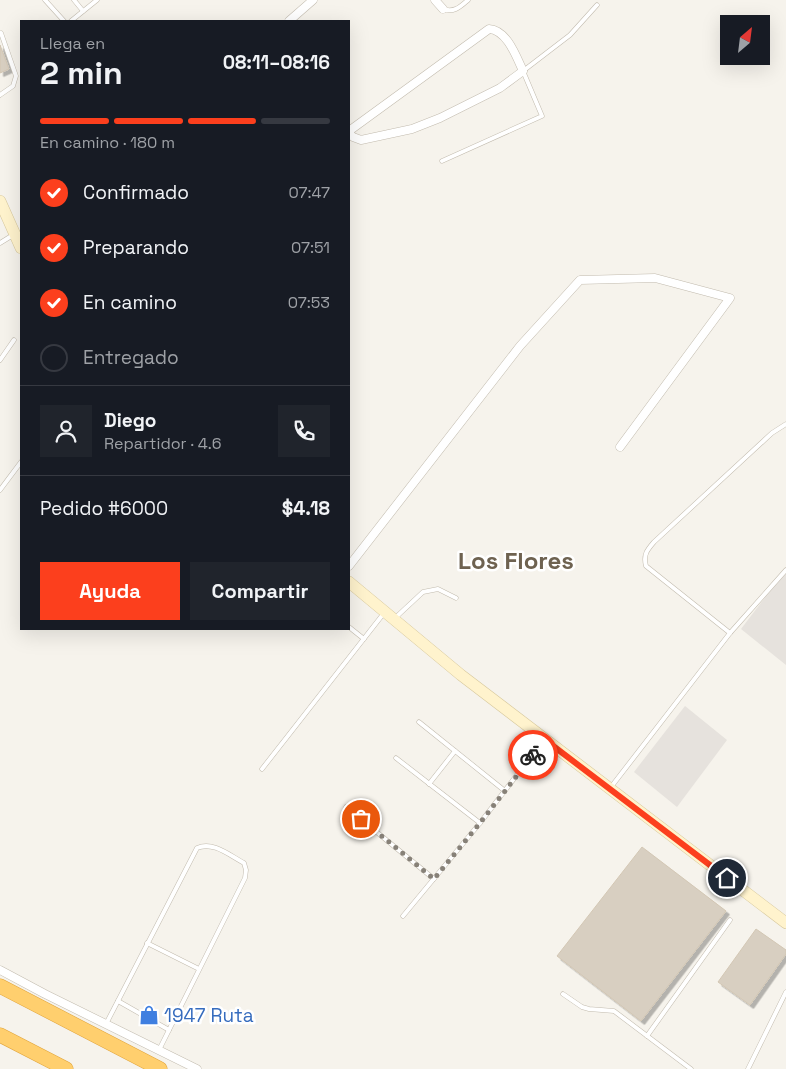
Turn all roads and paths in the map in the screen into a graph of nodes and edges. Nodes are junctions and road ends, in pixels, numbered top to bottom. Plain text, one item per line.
1 (46, 0) edge
2 (74, 0) edge
3 (97, 0) edge
4 (313, 0) edge
5 (435, 0) edge
6 (468, 0) edge
7 (597, 6) dead end
8 (443, 10) joint
9 (83, 11) junction
10 (63, 20) edge
11 (72, 20) edge
12 (290, 20) edge
13 (0, 33) edge
14 (523, 71) junction
15 (0, 95) edge
16 (350, 131) edge
17 (350, 133) edge
18 (442, 161) dead end
19 (0, 201) edge
20 (15, 234) junction
21 (0, 243) edge
22 (20, 244) edge
23 (14, 340) dead end
24 (0, 360) edge
25 (786, 424) edge
26 (620, 447) dead end
27 (20, 463) edge
28 (0, 490) edge
29 (350, 565) edge
30 (786, 570) edge
31 (350, 583) edge
32 (456, 598) dead end
33 (390, 615) junction
34 (350, 628) edge
35 (730, 634) junction
36 (364, 639) junction
37 (419, 722) dead end
38 (544, 739) junction
39 (455, 751) junction
40 (396, 758) dead end
41 (262, 769) dead end
42 (429, 784) junction
43 (609, 788) junction
44 (505, 791) junction
45 (346, 807) dead end
46 (480, 823) junction
47 (434, 879) junction
48 (404, 916) dead end
49 (730, 920) dead end
50 (786, 923) edge
51 (148, 943) junction
52 (200, 969) junction
53 (0, 970) edge
54 (0, 986) edge
55 (786, 992) edge
56 (563, 994) dead end
57 (118, 1001) junction
58 (106, 1024) junction
59 (169, 1030) junction
60 (0, 1034) edge
61 (647, 1036) junction
62 (159, 1050) junction
63 (66, 1069) edge
64 (160, 1069) edge
65 (198, 1069) edge
66 (691, 1069) edge
67 (748, 1069) edge

1 - 10 lane
2 - 9 lane
3 - 9 lane
4 - 12 street
5 - 8 street
6 - 8 lane
7 - 14 lane
9 - 11 lane
13 - 15 lane
14 - 16 street
14 - 17 street
14 - 18 lane
19 - 20 main road
20 - 21 lane
20 - 22 main road
23 - 24 lane
25 - 35 lane
26 - 29 street
27 - 28 lane
30 - 35 lane
31 - 33 main road
32 - 33 lane
33 - 36 lane
33 - 38 main road
34 - 36 lane
35 - 43 lane
36 - 41 lane
37 - 39 lane
38 - 43 main road
38 - 44 lane
39 - 42 lane
39 - 44 lane
40 - 42 lane
42 - 46 lane
43 - 50 main road
44 - 46 lane
45 - 47 lane
46 - 47 lane
47 - 48 lane
49 - 61 lane
51 - 52 lane
51 - 52 lane
51 - 57 lane
52 - 59 lane
53 - 58 street
54 - 64 highway
55 - 67 lane
56 - 61 lane
57 - 58 lane
57 - 59 lane
58 - 62 street
59 - 62 lane
60 - 63 highway
61 - 66 lane
62 - 65 street

